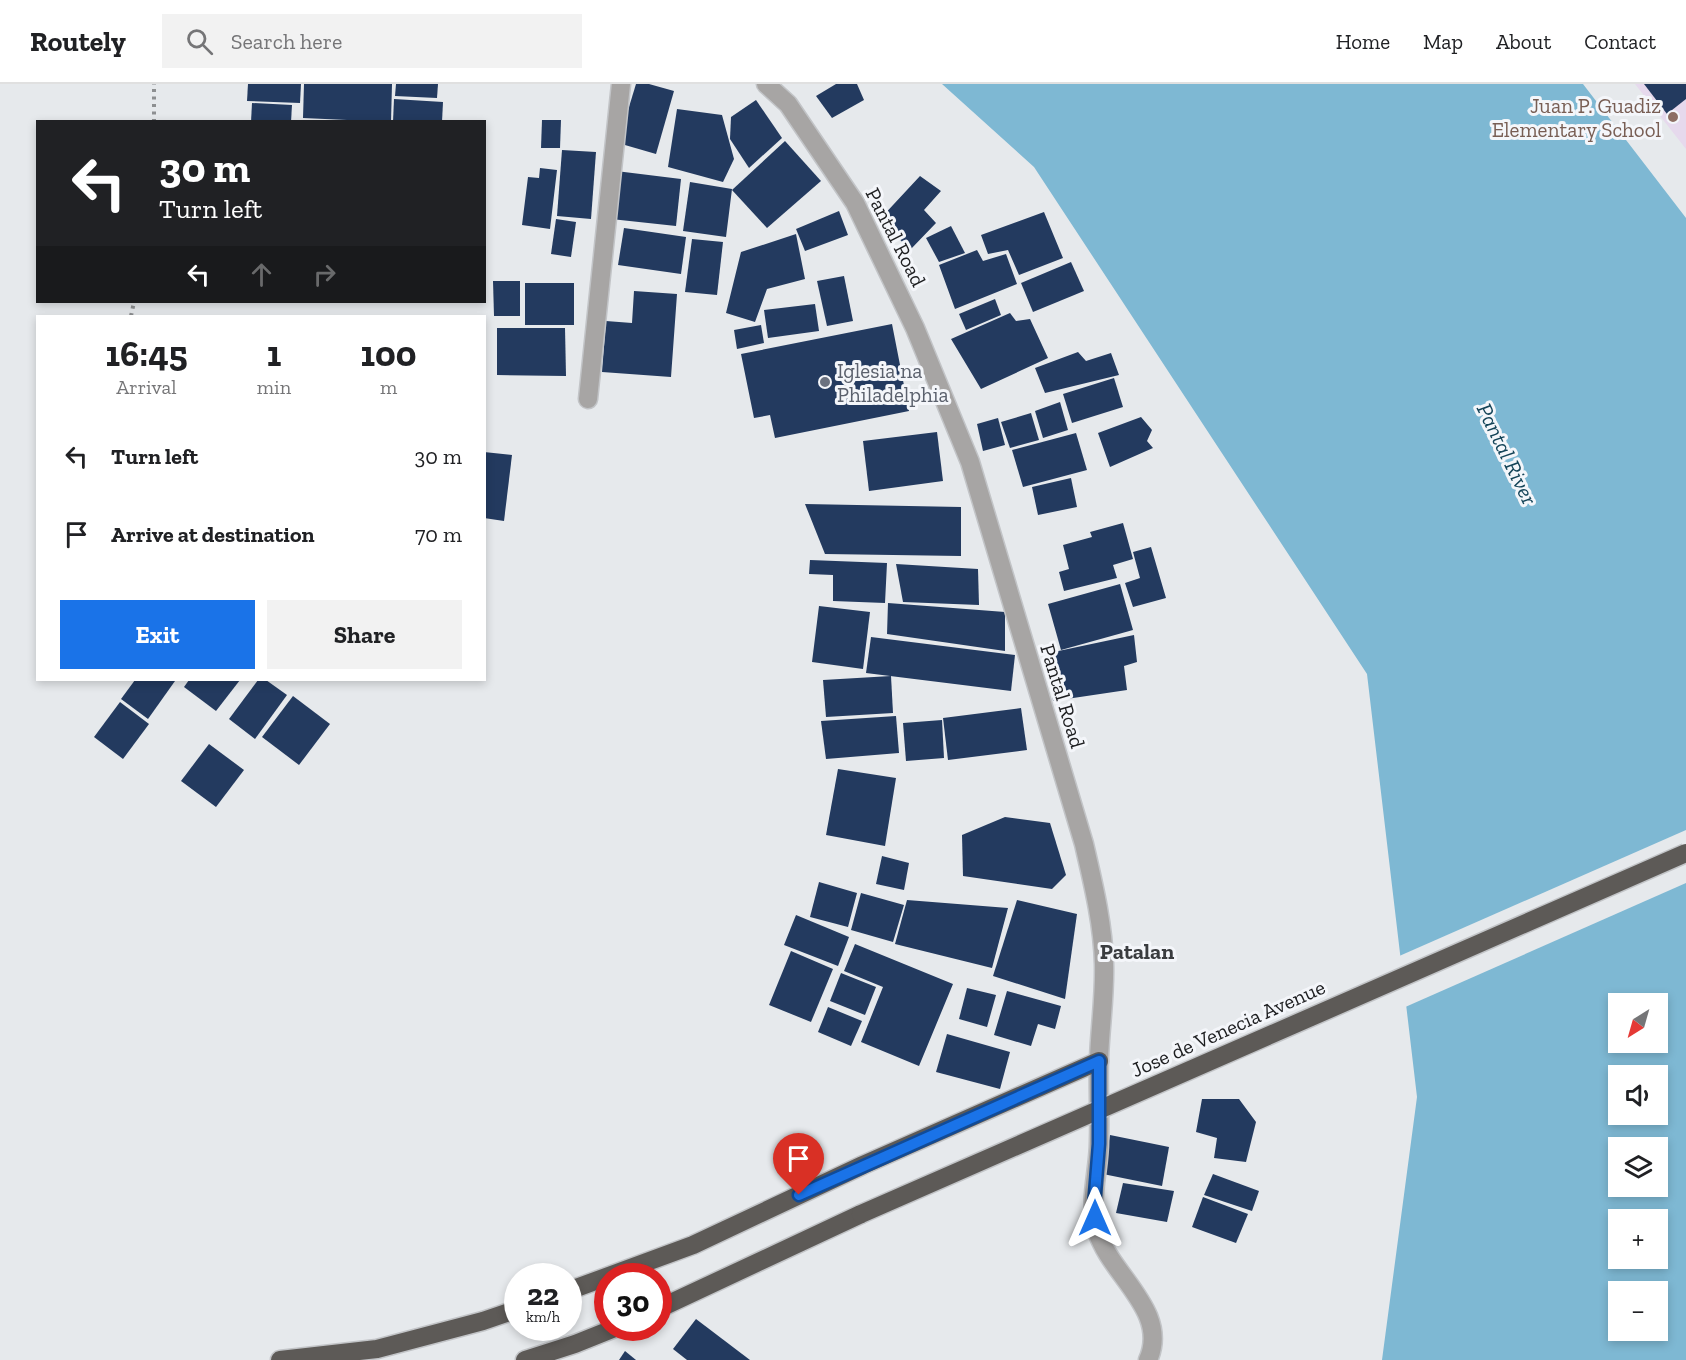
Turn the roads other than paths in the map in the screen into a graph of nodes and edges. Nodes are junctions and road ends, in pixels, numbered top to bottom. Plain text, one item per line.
1 (621, 84) edge
2 (766, 84) edge
3 (588, 399) dead end
4 (1686, 852) edge
5 (1099, 1061) junction
6 (582, 1286) edge
7 (672, 1302) edge
8 (504, 1314) edge
9 (594, 1336) edge
10 (280, 1360) edge
11 (525, 1360) edge
12 (1148, 1360) edge

1 - 3 street
2 - 5 street, Pantal Road
4 - 7 highway, Jose de Venecia Avenue, bridge
5 - 6 highway
5 - 12 street, Pantal Road
8 - 10 highway
9 - 11 highway

